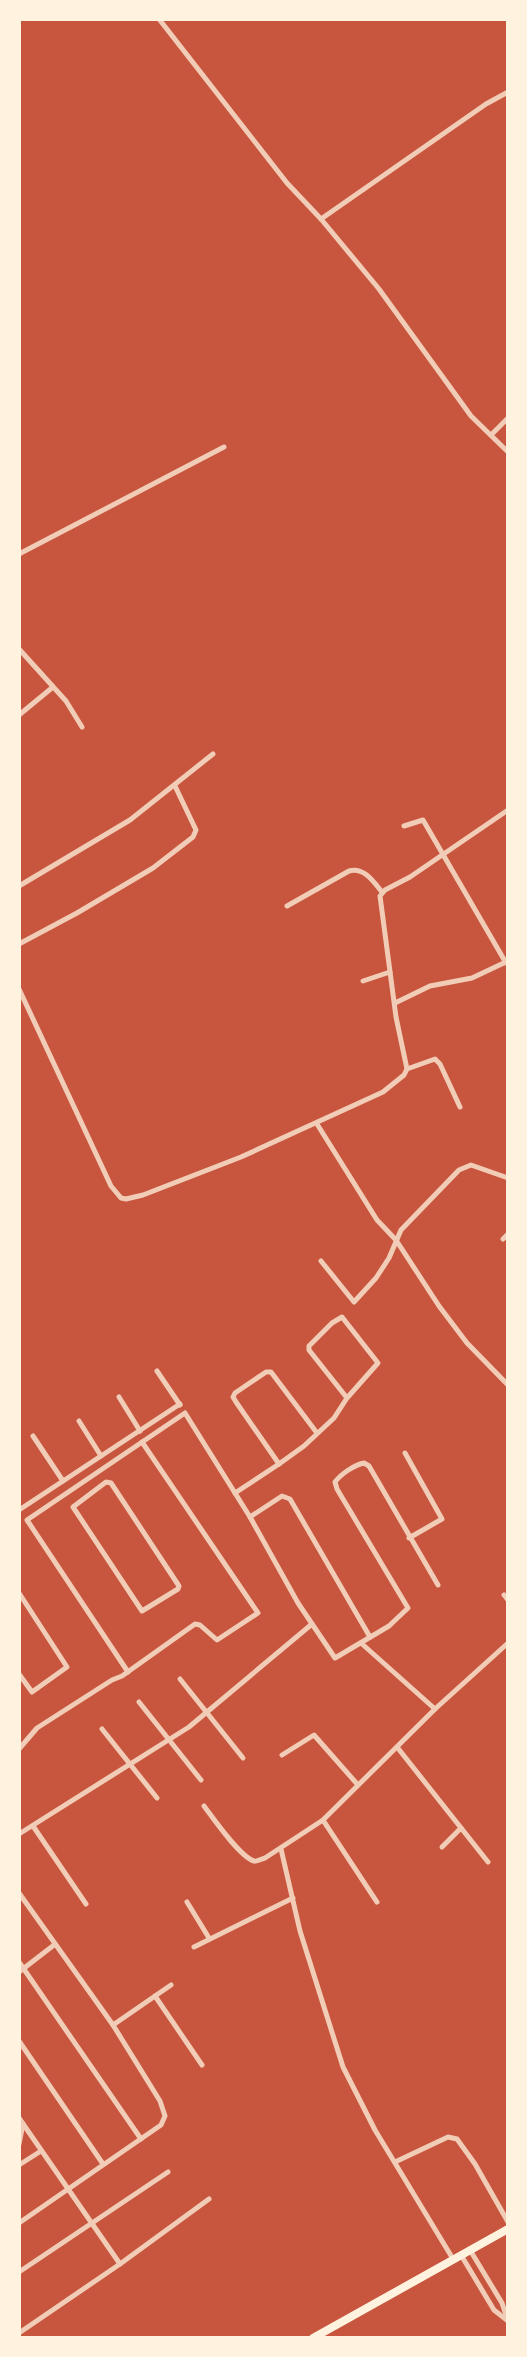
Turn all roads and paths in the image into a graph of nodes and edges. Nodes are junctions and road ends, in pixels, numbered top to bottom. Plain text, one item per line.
1 (159, 19) edge
2 (508, 92) edge
3 (321, 219) junction
4 (508, 418) edge
5 (491, 435) junction
6 (224, 447) dead end
7 (508, 452) edge
8 (19, 554) edge
9 (19, 649) edge
10 (52, 687) junction
11 (19, 715) edge
12 (82, 727) dead end
13 (214, 754) dead end
14 (175, 786) junction
15 (508, 810) edge
16 (404, 827) dead end
17 (444, 855) junction
18 (19, 886) edge
19 (382, 892) junction
20 (287, 906) dead end
21 (19, 944) edge
22 (507, 962) edge
23 (390, 972) junction
24 (363, 981) dead end
25 (19, 989) edge
26 (395, 1003) junction
27 (407, 1069) junction
28 (460, 1107) dead end
29 (317, 1124) junction
30 (508, 1178) edge
31 (396, 1240) junction
32 (321, 1261) dead end
33 (157, 1371) dead end
34 (508, 1385) edge
35 (119, 1397) dead end
36 (347, 1398) junction
37 (180, 1404) junction
38 (185, 1413) junction
39 (79, 1420) dead end
40 (140, 1431) junction
41 (317, 1433) junction
42 (33, 1436) dead end
43 (142, 1442) junction
44 (405, 1453) dead end
45 (101, 1456) junction
46 (279, 1464) junction
47 (63, 1481) junction
48 (84, 1482) junction
49 (91, 1493) junction
50 (237, 1496) junction
51 (19, 1501) edge
52 (21, 1509) edge
53 (249, 1515) junction
54 (27, 1520) junction
55 (19, 1525) edge
56 (410, 1538) junction
57 (438, 1585) dead end
58 (19, 1592) edge
59 (312, 1623) junction
60 (370, 1637) junction
61 (361, 1643) junction
62 (508, 1643) edge
63 (128, 1672) junction
64 (19, 1674) edge
65 (180, 1679) dead end
66 (139, 1702) dead end
67 (435, 1709) junction
68 (207, 1713) junction
69 (102, 1729) dead end
70 (168, 1740) junction
71 (397, 1747) junction
72 (19, 1749) edge
73 (282, 1755) dead end
74 (243, 1758) dead end
75 (131, 1764) junction
76 (201, 1780) dead end
77 (358, 1785) junction
78 (157, 1798) dead end
79 (204, 1806) dead end
80 (323, 1820) junction
81 (33, 1826) junction
82 (461, 1828) junction
83 (19, 1834) edge
84 (442, 1847) dead end
85 (281, 1849) junction
86 (488, 1862) dead end
87 (19, 1893) edge
88 (293, 1898) junction
89 (187, 1902) dead end
90 (377, 1902) dead end
91 (86, 1904) dead end
92 (209, 1938) junction
93 (54, 1945) junction
94 (194, 1947) dead end
95 (19, 1962) edge
96 (22, 1971) edge
97 (171, 1985) dead end
98 (155, 1996) junction
99 (113, 2025) junction
100 (19, 2041) edge
101 (202, 2065) dead end
102 (19, 2118) edge
103 (23, 2124) junction
104 (141, 2139) junction
105 (19, 2144) edge
106 (41, 2151) junction
107 (394, 2162) junction
108 (103, 2164) junction
109 (19, 2165) edge
110 (167, 2172) dead end
111 (68, 2190) junction
112 (209, 2199) dead end
113 (91, 2222) junction
114 (508, 2222) edge
115 (19, 2223) edge
116 (508, 2229) edge
117 (470, 2250) junction
118 (457, 2257) junction
119 (120, 2264) junction
120 (19, 2272) edge
121 (19, 2333) edge
122 (313, 2338) edge

1 - 3 street
2 - 3 street
3 - 5 street
4 - 5 street
5 - 7 street
6 - 8 street
9 - 10 street
10 - 11 street
10 - 12 street
13 - 14 street
14 - 18 street
14 - 21 street
15 - 17 street
16 - 17 street
17 - 19 street
17 - 22 street
19 - 20 street
19 - 23 street
22 - 26 street
23 - 24 street
23 - 26 street
25 - 29 street
26 - 27 street
27 - 28 street
27 - 29 street
29 - 31 street
30 - 31 street
31 - 32 street
31 - 34 street
33 - 37 street
35 - 40 street
36 - 36 street
36 - 41 street
37 - 38 street
37 - 40 street
38 - 43 street
38 - 50 street
39 - 45 street
40 - 45 street
41 - 46 street
41 - 46 street
42 - 47 street
43 - 48 street
43 - 63 street
44 - 56 street
45 - 47 street
46 - 50 street
47 - 52 street
48 - 49 street
48 - 54 street
49 - 49 street
50 - 53 street
51 - 52 street
53 - 59 street
53 - 60 street
54 - 55 street
54 - 63 street
56 - 57 street
56 - 60 street
58 - 64 street
59 - 61 street
59 - 68 street
60 - 61 street
61 - 67 street
62 - 67 street
63 - 72 street
65 - 68 street
66 - 70 street
67 - 71 street
68 - 70 street
68 - 74 street
69 - 75 street
70 - 75 street
70 - 76 street
71 - 77 street
71 - 82 street
73 - 77 street
75 - 78 street
75 - 81 street
77 - 80 street
79 - 85 street
80 - 85 street
80 - 90 street
81 - 83 street
81 - 91 street
82 - 84 street
82 - 86 street
85 - 88 street
87 - 93 street
88 - 92 street
88 - 107 street
89 - 92 street
92 - 94 street
93 - 96 street
93 - 99 street
95 - 96 street
96 - 104 street
97 - 98 street
98 - 99 street
98 - 101 street
99 - 104 street
100 - 108 street
102 - 103 street
103 - 105 street
103 - 106 street
104 - 108 street
106 - 109 street
106 - 111 street
107 - 114 street
107 - 118 street
108 - 111 street
110 - 113 street
111 - 113 street
111 - 115 street
112 - 119 street
113 - 119 street
113 - 120 street
116 - 117 main road
117 - 118 main road
117 - 118 street
118 - 122 main road
119 - 121 street

